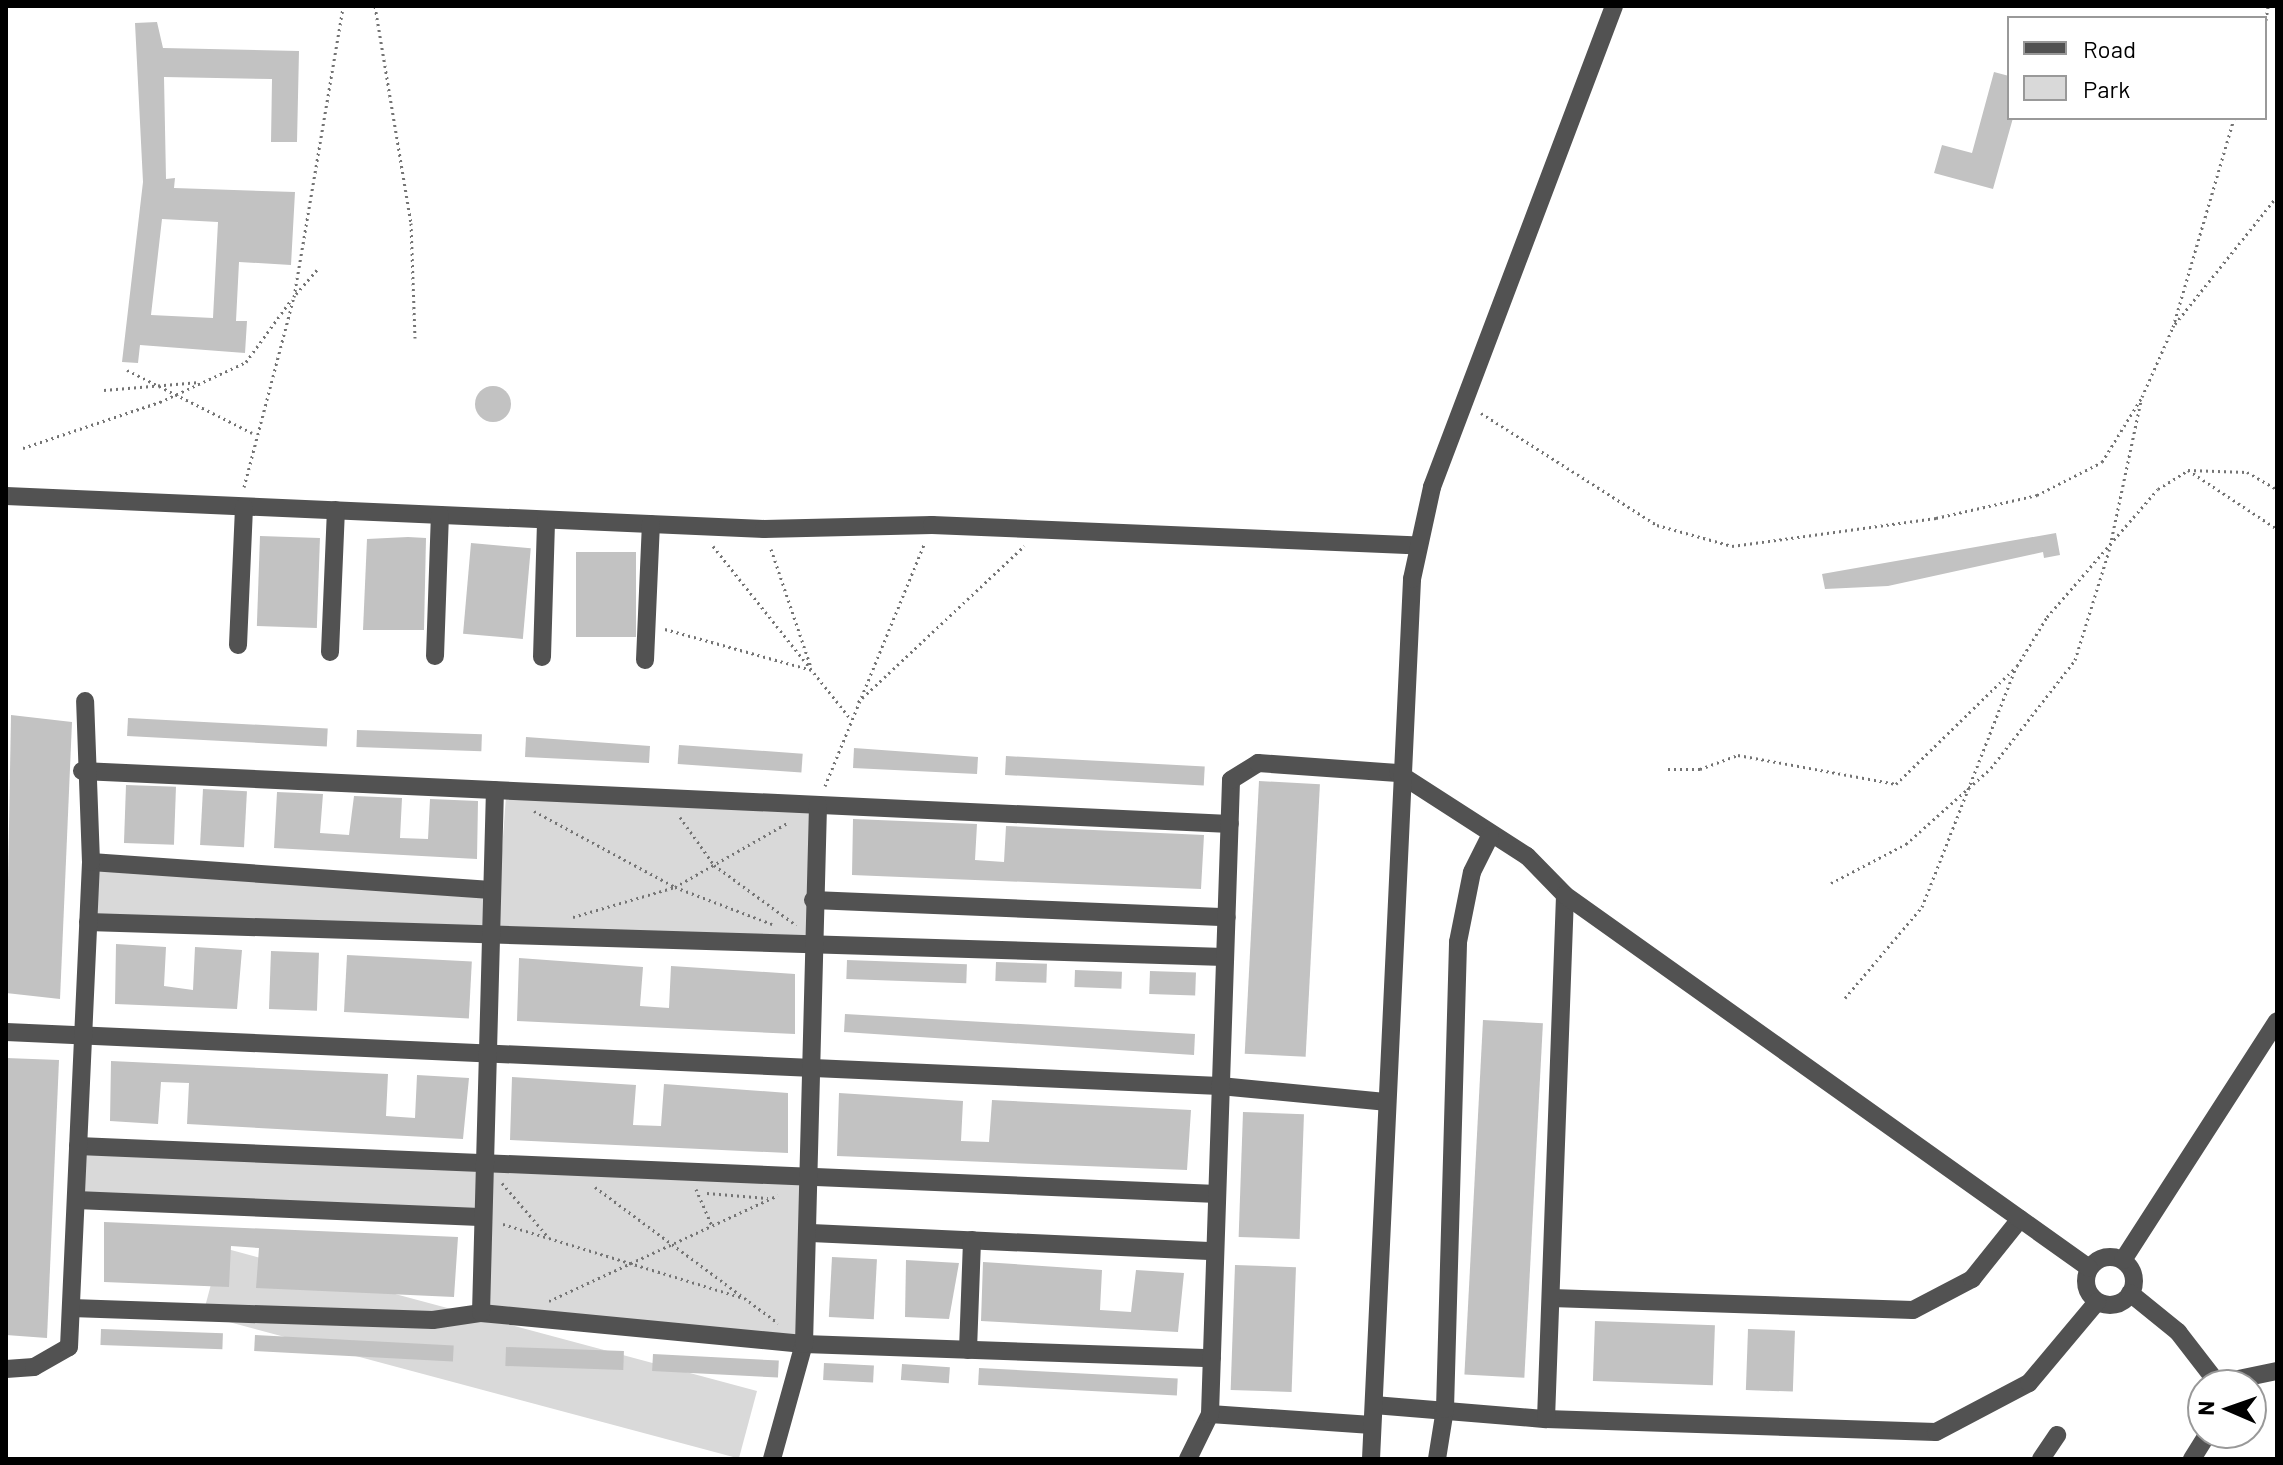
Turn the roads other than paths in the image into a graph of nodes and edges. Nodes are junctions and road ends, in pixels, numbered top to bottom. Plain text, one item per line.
1 (1614, 6) edge
2 (6, 496) edge
3 (244, 507) junction
4 (336, 510) junction
5 (440, 515) junction
6 (546, 520) junction
7 (651, 524) junction
8 (1419, 545) junction
9 (238, 645) dead end
10 (330, 652) dead end
11 (435, 656) dead end
12 (542, 657) dead end
13 (645, 660) dead end
14 (85, 701) dead end
15 (82, 771) junction
16 (1398, 773) junction
17 (495, 790) junction
18 (818, 805) junction
19 (1230, 824) junction
20 (1490, 836) junction
21 (91, 862) junction
22 (491, 890) junction
23 (1565, 895) junction
24 (813, 900) junction
25 (1227, 917) junction
26 (88, 922) junction
27 (496, 940) junction
28 (819, 941) junction
29 (1224, 957) junction
30 (2277, 1021) edge
31 (6, 1032) edge
32 (81, 1035) junction
33 (492, 1054) junction
34 (816, 1068) junction
35 (1220, 1086) junction
36 (1385, 1102) junction
37 (78, 1146) junction
38 (485, 1163) junction
39 (812, 1180) junction
40 (1217, 1194) junction
41 (76, 1200) junction
42 (480, 1217) junction
43 (2020, 1219) junction
44 (811, 1233) junction
45 (972, 1240) junction
46 (1215, 1251) junction
47 (2123, 1260) junction
48 (2089, 1268) junction
49 (2130, 1293) junction
50 (1551, 1298) junction
51 (2097, 1302) junction
52 (71, 1308) junction
53 (481, 1313) junction
54 (804, 1344) junction
55 (968, 1350) junction
56 (1212, 1358) junction
57 (6, 1369) edge
58 (2207, 1369) edge
59 (1374, 1405) junction
60 (1445, 1409) junction
61 (1210, 1414) junction
62 (1546, 1419) junction
63 (1372, 1425) junction
64 (2057, 1435) dead end
65 (772, 1459) edge
66 (1188, 1459) edge
67 (1371, 1459) edge
68 (1437, 1459) edge
69 (2041, 1459) edge

1 - 8 street
2 - 3 street
3 - 4 street
3 - 9 street
4 - 5 street
4 - 10 street
5 - 6 street
5 - 11 street
6 - 7 street
6 - 12 street
7 - 8 street
7 - 13 street
8 - 16 street
14 - 15 street
15 - 17 street
15 - 21 street
16 - 19 street
16 - 20 street
16 - 36 street
17 - 18 street
17 - 22 street
18 - 19 street
18 - 24 street
19 - 25 street
20 - 23 street
20 - 60 street
21 - 22 street
21 - 26 street
22 - 27 street
23 - 43 street
23 - 50 street
24 - 25 street
24 - 28 street
25 - 29 street
26 - 27 street
26 - 32 street
27 - 28 street
27 - 33 street
28 - 29 street
28 - 34 street
29 - 35 street
30 - 47 street
31 - 32 street
32 - 33 street
32 - 37 street
33 - 34 street
33 - 38 street
34 - 35 street
34 - 39 street
35 - 36 street
35 - 40 street
36 - 59 street
37 - 38 street
37 - 41 street
38 - 39 street
38 - 42 street
39 - 40 street
39 - 44 street
40 - 46 street
41 - 42 street
41 - 52 street
42 - 53 street
43 - 48 street
43 - 50 street
44 - 45 street
44 - 54 street
45 - 46 street
45 - 55 street
46 - 56 street
47 - 48 street
47 - 49 street
48 - 51 street
49 - 51 street
49 - 58 street
50 - 62 street
51 - 62 street
52 - 53 street
52 - 57 street
53 - 54 street
54 - 55 street
54 - 65 street
55 - 56 street
56 - 61 street
59 - 60 street
59 - 63 street
60 - 62 street
60 - 68 street
61 - 63 street
61 - 66 street
63 - 67 street
64 - 69 street

